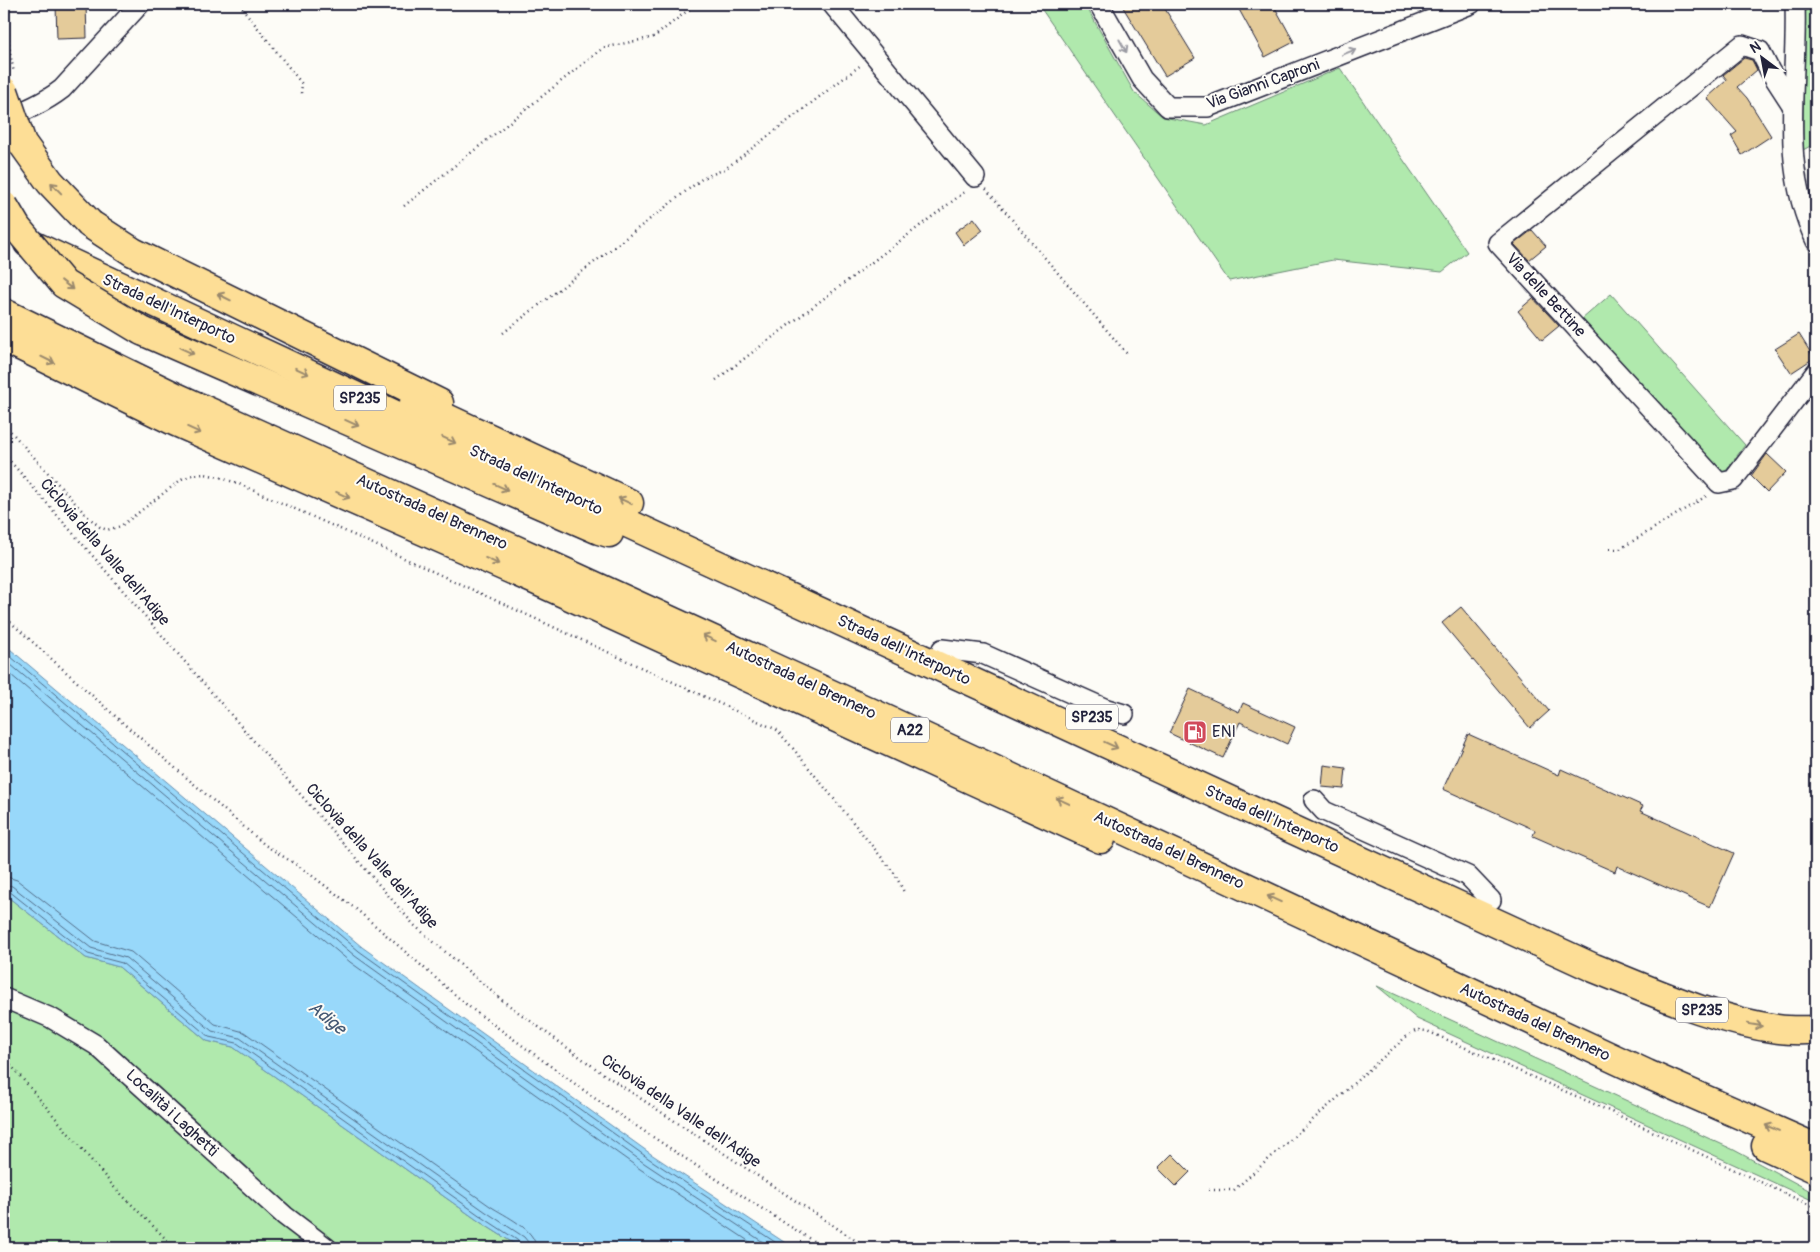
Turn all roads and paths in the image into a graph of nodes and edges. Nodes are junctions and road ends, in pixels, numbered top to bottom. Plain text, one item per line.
1 (4, 4) edge
2 (140, 4) edge
3 (239, 4) edge
4 (696, 4) edge
5 (832, 4) edge
6 (1099, 4) edge
7 (1471, 4) edge
8 (1795, 4) edge
9 (874, 54) junction
10 (9, 83) edge
11 (301, 94) dead end
12 (1792, 104) junction
13 (4, 119) edge
14 (975, 177) junction
15 (4, 206) edge
16 (404, 206) dead end
17 (4, 215) edge
18 (4, 232) edge
19 (1816, 241) edge
20 (4, 313) edge
21 (504, 334) dead end
22 (4, 338) edge
23 (1128, 355) dead end
24 (1816, 372) edge
25 (716, 380) dead end
26 (4, 424) edge
27 (515, 449) junction
28 (4, 454) edge
29 (1718, 483) junction
30 (1610, 549) dead end
31 (717, 564) junction
32 (4, 614) edge
33 (942, 649) junction
34 (1124, 714) dead end
35 (1314, 800) dead end
36 (904, 892) dead end
37 (1491, 900) junction
38 (4, 998) edge
39 (1816, 1012) edge
40 (1816, 1030) edge
41 (4, 1057) edge
42 (1816, 1148) edge
43 (1816, 1169) edge
44 (1209, 1190) dead end
45 (1816, 1208) edge
46 (446, 1241) dead end
47 (175, 1248) edge
48 (327, 1248) edge
49 (422, 1248) edge
50 (824, 1248) edge
51 (867, 1248) edge

1 - 10 path
2 - 13 street
3 - 11 path
4 - 16 path
5 - 9 street
6 -> 7 street, Via Gianni Caproni
8 - 12 street
9 - 14 street
9 - 21 path
27 -> 10 highway, bridge
12 - 19 street
12 - 29 street, Via delle Bettine
14 - 23 path
14 - 25 path
15 -> 31 highway, bridge
17 - 27 highway, Strada dell'Interporto / SP235
18 -> 31 highway, Strada dell'Interporto / SP235
42 -> 20 highway, Autostrada del Brennero / A22
22 -> 43 highway, Autostrada del Brennero / A22
24 - 29 street
26 - 36 path
33 -> 27 highway, Strada dell'Interporto / SP235
28 - 51 path, Ciclovia della Valle dell'Adige
29 - 30 path
31 -> 40 highway, Strada dell'Interporto / SP235
32 - 50 path
33 - 34 street
33 - 37 highway, Strada dell'Interporto / SP235
35 - 37 street
37 - 39 highway, Strada dell'Interporto / SP235
38 - 48 street, Località i Laghetti
41 - 47 path
44 - 45 path
46 - 49 path

